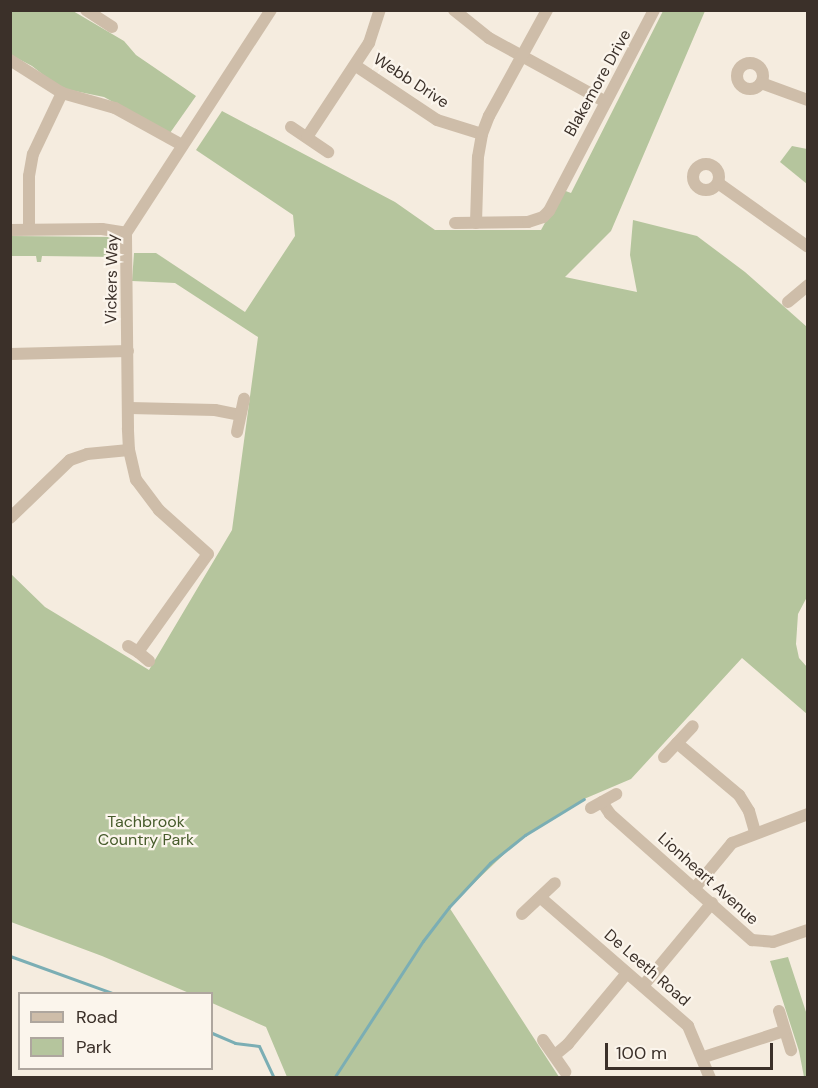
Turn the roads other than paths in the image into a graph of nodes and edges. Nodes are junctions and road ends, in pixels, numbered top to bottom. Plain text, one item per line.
1 (86, 10) edge
2 (380, 10) edge
3 (454, 10) edge
4 (547, 10) edge
5 (654, 10) edge
6 (267, 12) edge
7 (100, 14) edge
8 (112, 27) dead end
9 (521, 57) junction
10 (10, 60) edge
11 (356, 66) junction
12 (761, 83) dead end
13 (62, 93) junction
14 (807, 100) edge
15 (606, 102) junction
16 (291, 127) dead end
17 (482, 134) junction
18 (307, 137) junction
19 (182, 145) junction
20 (328, 152) dead end
21 (718, 183) dead end
22 (455, 223) dead end
23 (476, 223) junction
24 (29, 229) junction
25 (10, 230) edge
26 (126, 233) junction
27 (807, 247) edge
28 (807, 285) edge
29 (789, 302) dead end
30 (128, 351) junction
31 (10, 354) edge
32 (244, 399) dead end
33 (130, 408) junction
34 (240, 415) junction
35 (237, 432) dead end
36 (129, 450) junction
37 (10, 518) edge
38 (149, 660) dead end
39 (693, 726) dead end
40 (677, 743) junction
41 (664, 757) dead end
42 (616, 794) dead end
43 (807, 814) edge
44 (755, 832) junction
45 (555, 883) dead end
46 (694, 889) junction
47 (541, 898) junction
48 (712, 903) junction
49 (522, 914) dead end
50 (807, 930) edge
51 (627, 973) junction
52 (644, 986) junction
53 (779, 1011) dead end
54 (784, 1031) junction
55 (543, 1040) dead end
56 (791, 1050) dead end
57 (555, 1055) junction
58 (704, 1058) junction
59 (566, 1072) dead end
60 (710, 1077) edge

1 - 7 street
2 - 11 street
3 - 9 street
4 - 9 street
5 - 15 street, Blakemore Drive
6 - 19 street, Vickers Way
7 - 8 street
9 - 15 street
9 - 17 street
10 - 13 street
11 - 17 street, Webb Drive
11 - 18 street
12 - 14 street
13 - 19 street
13 - 24 street
15 - 23 street, Blakemore Drive
16 - 18 street
17 - 23 street
18 - 20 street
19 - 26 street, Vickers Way
21 - 27 street
22 - 23 street
24 - 25 street
24 - 26 street
26 - 30 street, Vickers Way
28 - 29 street
30 - 31 street
30 - 33 street, Vickers Way
32 - 34 street
33 - 34 street
33 - 36 street, Vickers Way
34 - 35 street
36 - 37 street
36 - 38 street, Vickers Way
39 - 40 street
40 - 41 street
40 - 44 street
42 - 46 street, Lionheart Avenue
43 - 44 street
44 - 46 street
45 - 47 street
46 - 48 street, Lionheart Avenue
47 - 49 street
47 - 51 street, De Leeth Road
48 - 50 street, Lionheart Avenue
48 - 52 street
51 - 52 street, De Leeth Road
51 - 57 street
52 - 58 street, De Leeth Road
53 - 54 street
54 - 56 street
54 - 58 street
55 - 57 street
57 - 59 street
58 - 60 street, De Leeth Road

